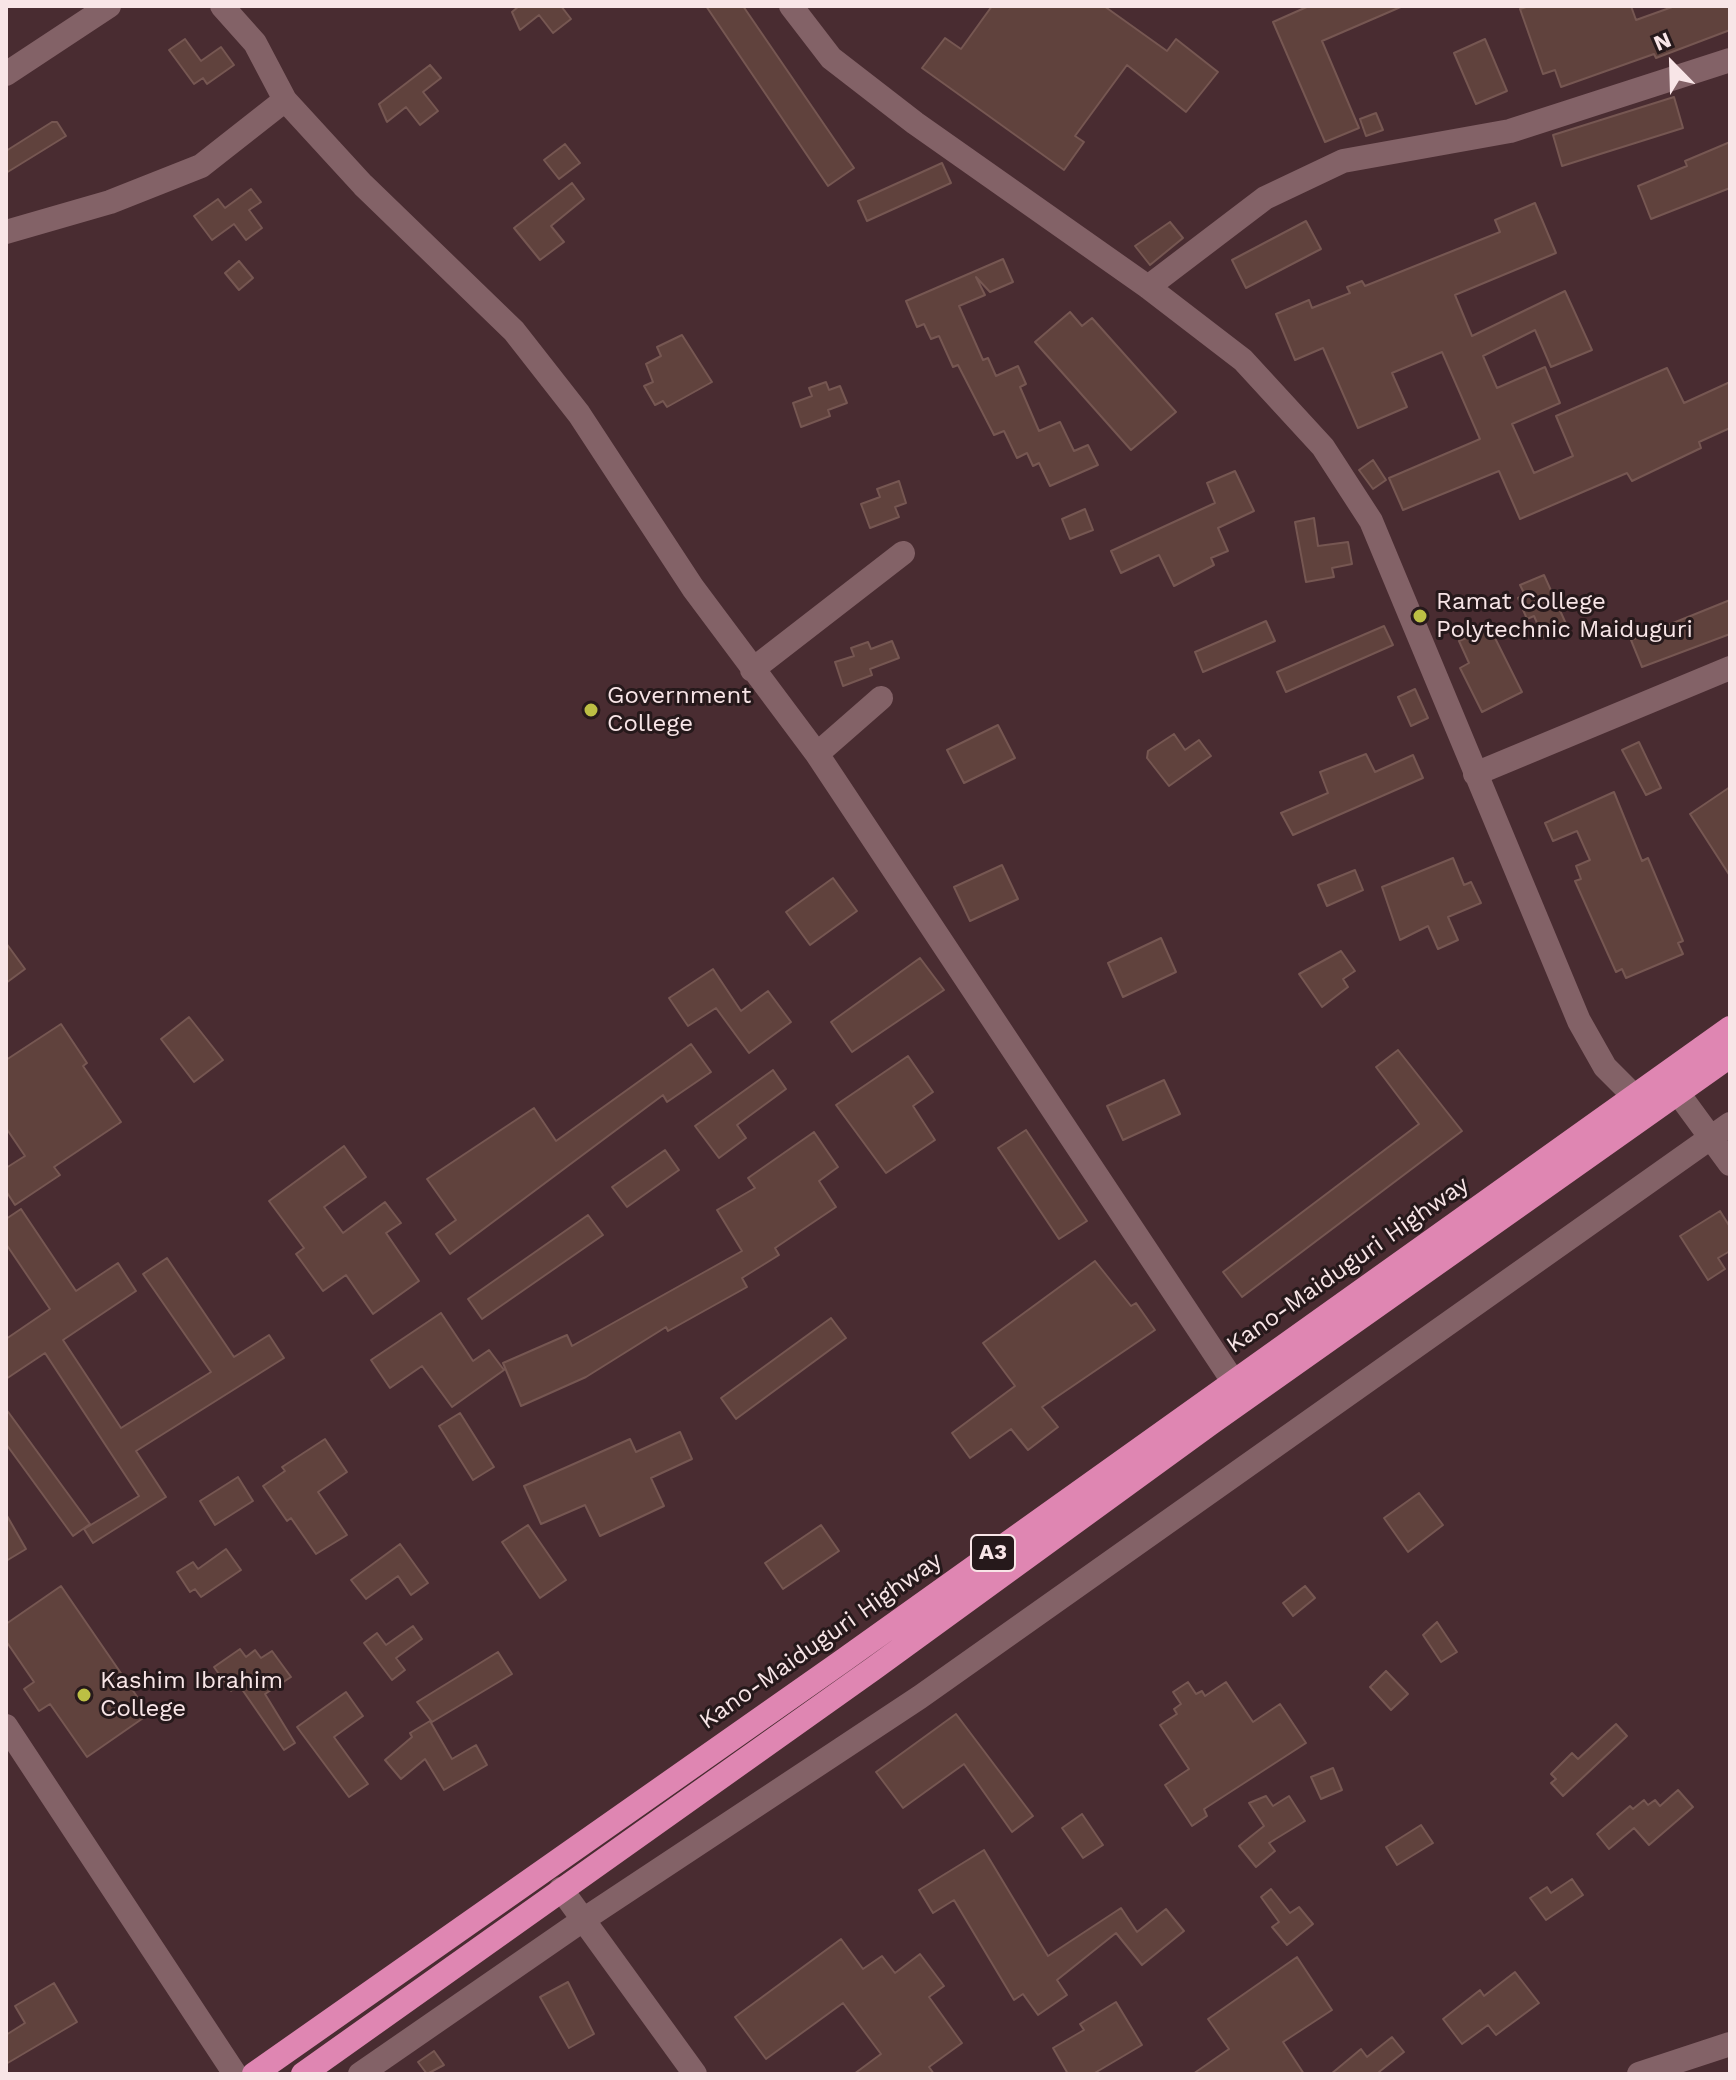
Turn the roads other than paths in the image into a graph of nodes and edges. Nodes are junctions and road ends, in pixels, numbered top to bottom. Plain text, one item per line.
1 (109, 6) edge
2 (222, 6) edge
3 (791, 6) edge
4 (1730, 60) edge
5 (6, 74) edge
6 (285, 100) junction
7 (6, 232) edge
8 (1148, 287) junction
9 (903, 553) dead end
10 (1730, 668) edge
11 (752, 670) junction
12 (881, 698) dead end
13 (817, 754) junction
14 (1475, 774) junction
15 (1730, 1028) edge
16 (1730, 1056) edge
17 (1678, 1093) junction
18 (1635, 1097) junction
19 (1721, 1131) edge
20 (1730, 1164) edge
21 (1233, 1381) junction
22 (6, 1726) edge
23 (561, 1889) junction
24 (583, 1920) junction
25 (1730, 2044) edge
26 (235, 2074) edge
27 (254, 2074) edge
28 (303, 2074) edge
29 (360, 2074) edge
30 (695, 2074) edge
31 (1639, 2074) edge

1 - 5 street
2 - 6 street
3 - 8 street
4 - 8 street
6 - 7 street
6 - 11 street
8 - 14 street
9 - 11 street
10 - 14 street
11 - 13 street
12 - 13 street
13 - 21 street
14 - 18 street
15 - 18 highway, Kano-Maiduguri Highway / A3
16 - 17 highway, Kano-Maiduguri Highway / A3
17 - 19 street
17 - 23 highway, Kano-Maiduguri Highway / A3
18 - 21 highway, Kano-Maiduguri Highway / A3
19 - 20 street
19 - 24 street
21 - 27 highway, Kano-Maiduguri Highway / A3
22 - 26 street
23 - 24 street
23 - 28 highway, Kano-Maiduguri Highway / A3
24 - 29 street
24 - 30 street
25 - 31 street

